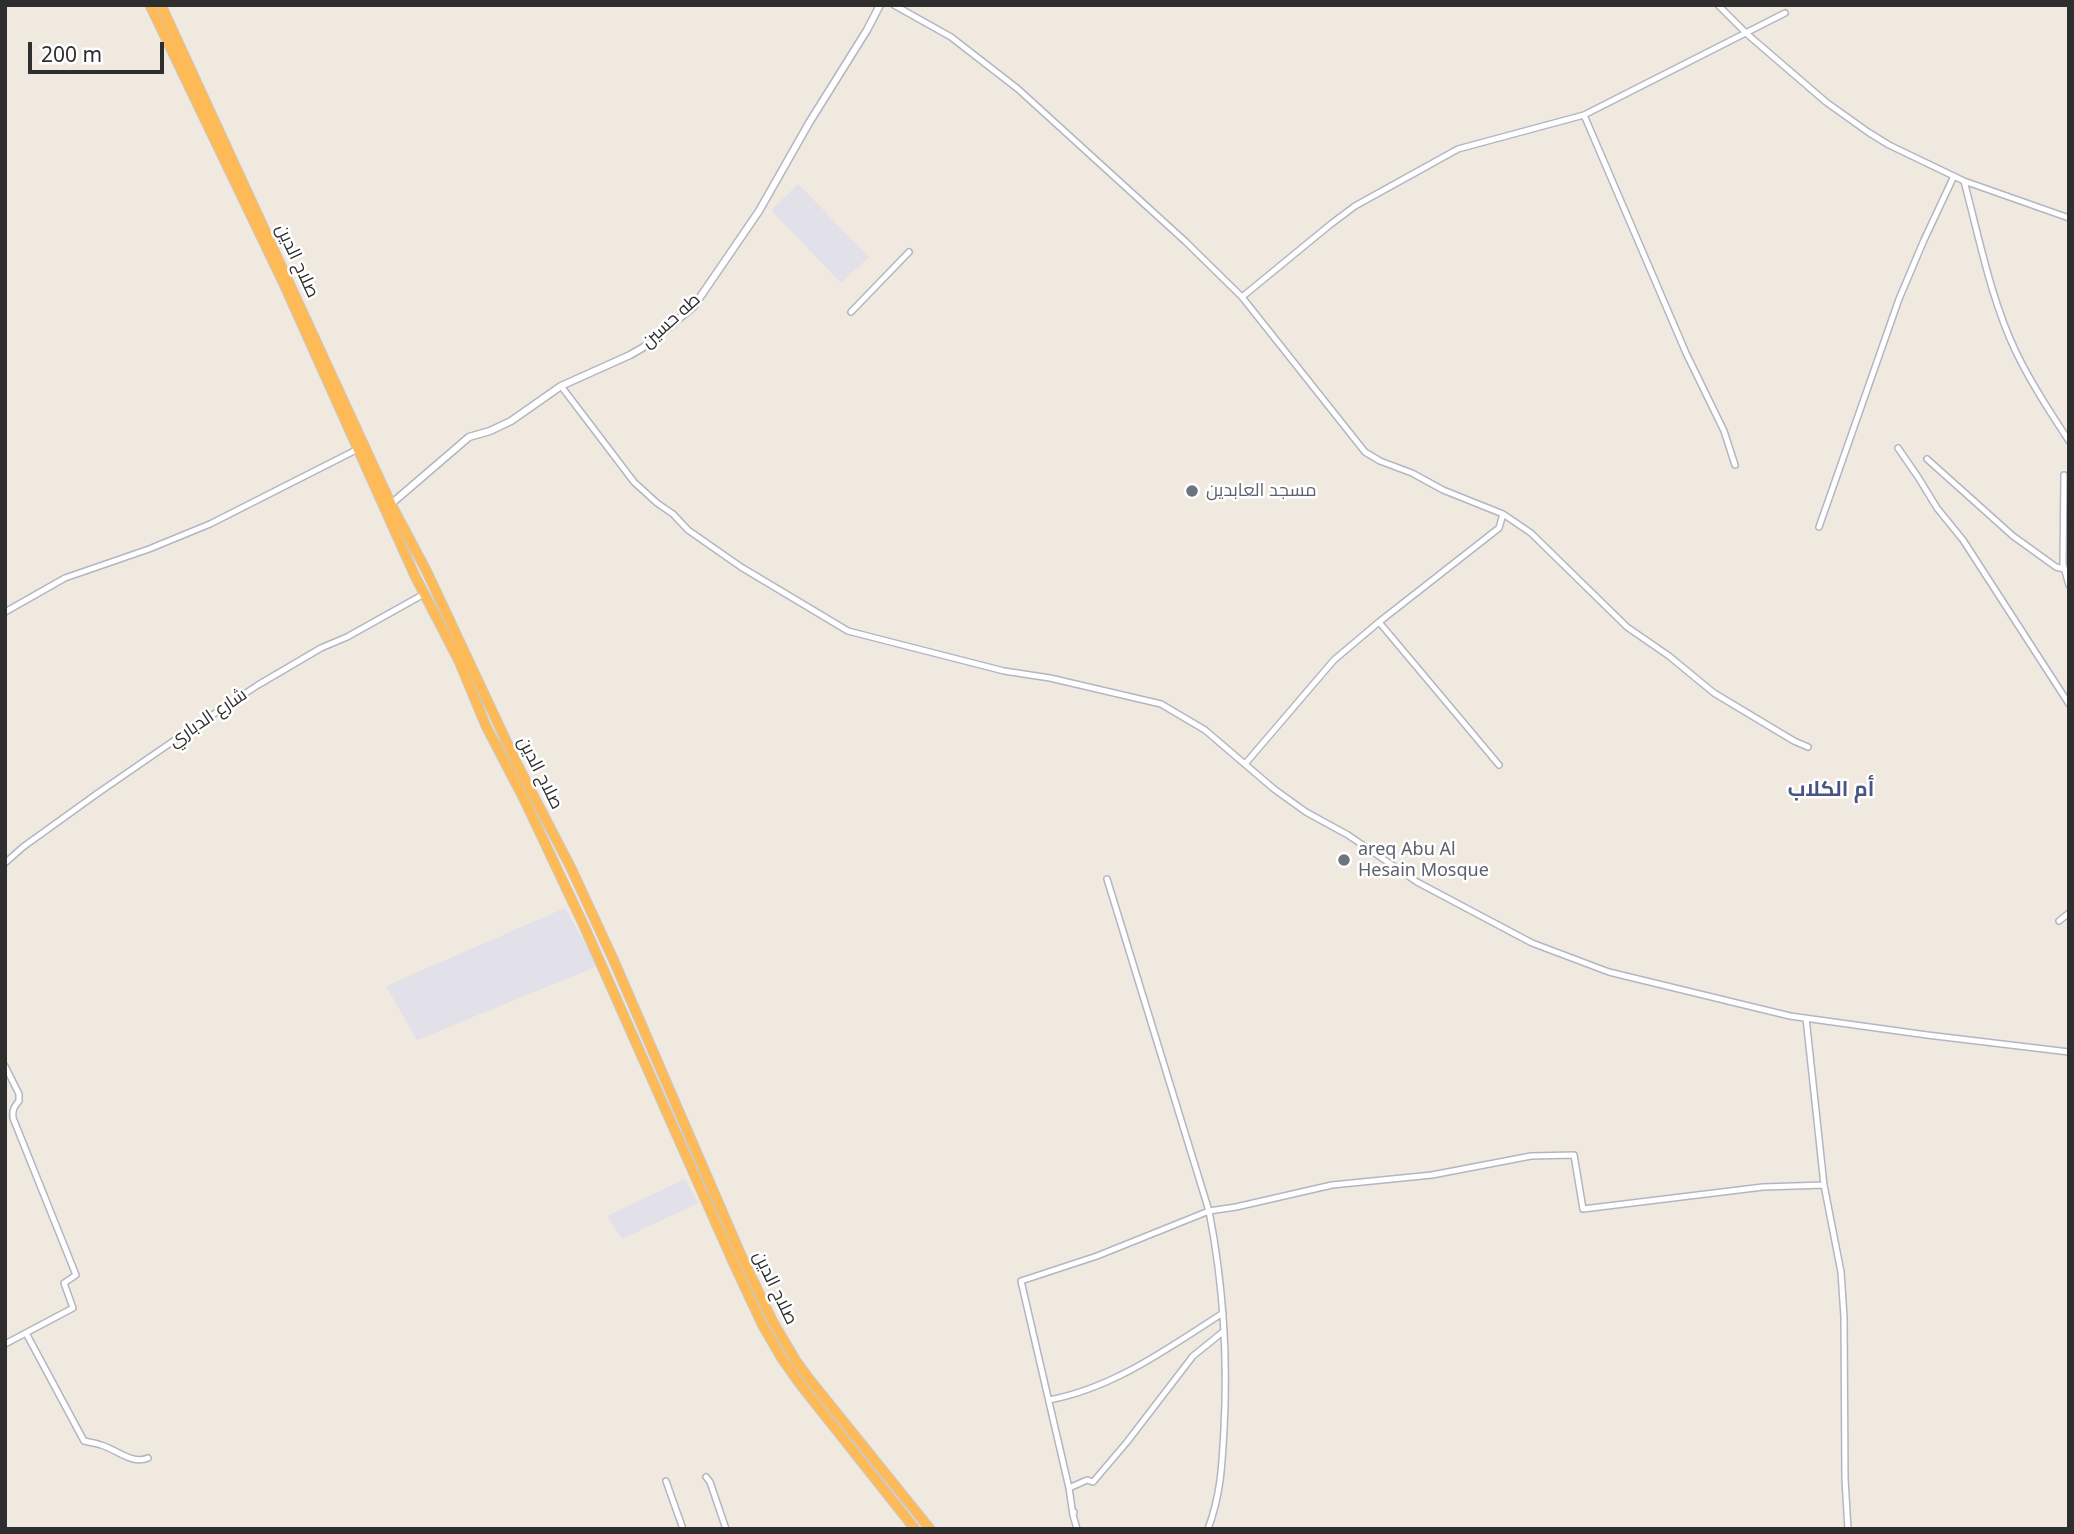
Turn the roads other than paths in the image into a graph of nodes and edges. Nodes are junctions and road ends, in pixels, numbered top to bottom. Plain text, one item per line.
1 (150, 5) edge
2 (161, 5) edge
3 (880, 5) edge
4 (894, 5) edge
5 (1718, 5) edge
6 (1785, 13) dead end
7 (1747, 34) junction
8 (1584, 115) junction
9 (1954, 176) junction
10 (1964, 181) junction
11 (2069, 218) edge
12 (909, 251) dead end
13 (1242, 297) junction
14 (851, 312) dead end
15 (326, 368) junction
16 (561, 386) junction
17 (2069, 441) edge
18 (1898, 448) dead end
19 (358, 449) junction
20 (1927, 459) dead end
21 (1735, 465) dead end
22 (2064, 475) dead end
23 (391, 504) junction
24 (1503, 514) junction
25 (1819, 527) dead end
26 (2064, 569) junction
27 (2069, 585) edge
28 (424, 594) junction
29 (5, 612) edge
30 (1379, 622) junction
31 (2069, 704) edge
32 (484, 707) junction
33 (1808, 747) dead end
34 (1245, 764) junction
35 (1499, 765) dead end
36 (5, 863) edge
37 (1107, 879) dead end
38 (2069, 913) edge
39 (2059, 921) dead end
40 (1806, 1018) junction
41 (2069, 1052) edge
42 (5, 1066) edge
43 (1824, 1185) junction
44 (1209, 1211) junction
45 (1223, 1313) junction
46 (1224, 1331) junction
47 (26, 1334) junction
48 (5, 1344) edge
49 (1049, 1400) junction
50 (148, 1458) dead end
51 (706, 1477) dead end
52 (666, 1481) dead end
53 (1069, 1488) junction
54 (683, 1529) edge
55 (726, 1529) edge
56 (915, 1529) edge
57 (930, 1529) edge
58 (1077, 1529) edge
59 (1208, 1529) edge
60 (1848, 1529) edge

1 - 15 highway, صلاح الدين
2 - 15 highway, صلاح الدين
3 - 16 street, طه حسين
4 - 13 street
5 - 7 street
6 - 7 street
7 - 8 street
7 - 9 street
8 - 13 street
8 - 21 street
9 - 10 street
9 - 25 street
10 - 11 street
10 - 17 street
12 - 14 street
13 - 24 street
15 - 19 highway, صلاح الدين
15 - 23 highway, صلاح الدين
16 - 23 street, طه حسين
16 - 34 street
18 - 31 street
19 - 28 highway, صلاح الدين
19 - 29 street
20 - 26 street
22 - 26 street
23 - 32 highway, صلاح الدين
24 - 30 street
24 - 33 street
26 - 27 street
28 - 32 highway, صلاح الدين
28 - 36 street, شارع الدباري
30 - 34 street
30 - 35 street
32 - 56 highway, صلاح الدين
32 - 57 highway, صلاح الدين
34 - 40 street
37 - 44 street
38 - 39 street
40 - 41 street
40 - 43 street
42 - 47 street
43 - 44 street
43 - 60 street
44 - 45 street
44 - 49 street
45 - 46 street
45 - 49 street
46 - 53 street
46 - 59 street
47 - 48 street
47 - 50 street
49 - 53 street
51 - 55 street
52 - 54 street
53 - 58 street

